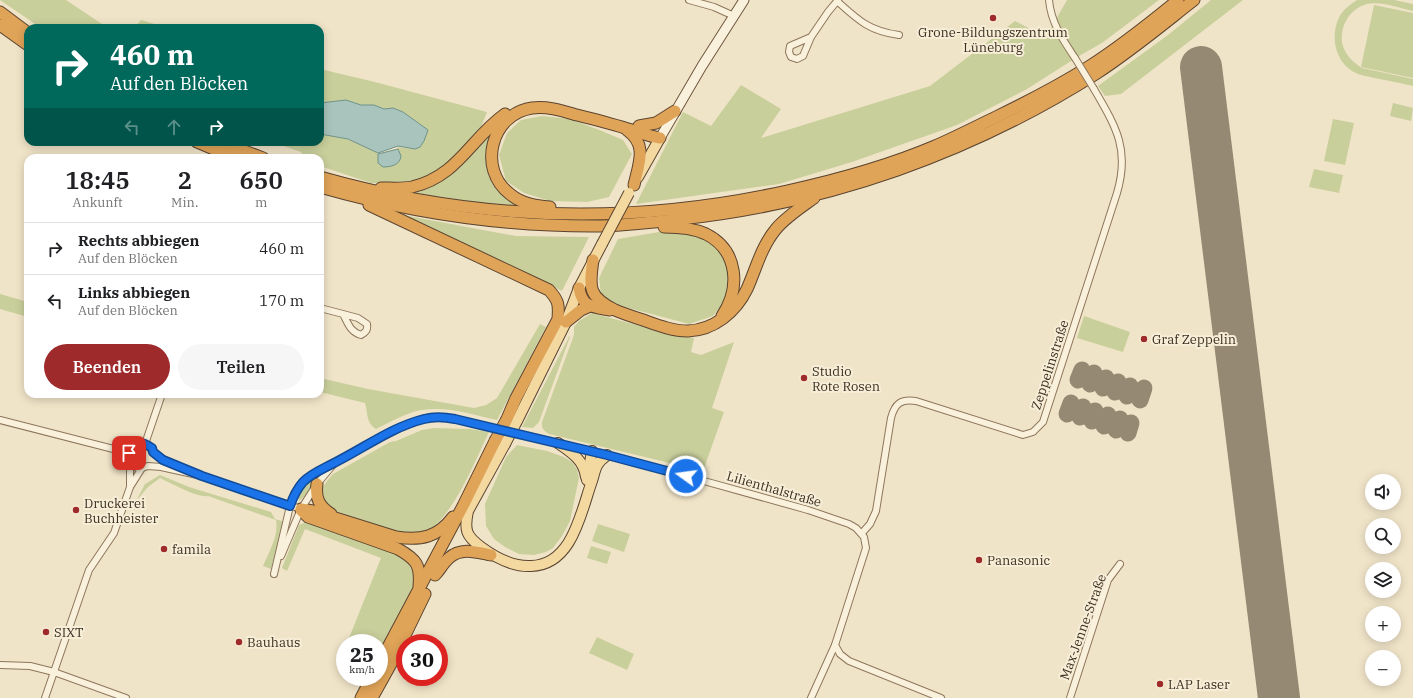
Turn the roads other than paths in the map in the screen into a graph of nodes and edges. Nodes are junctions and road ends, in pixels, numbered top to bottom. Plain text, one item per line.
1 (689, 0) edge
2 (744, 0) edge
3 (1049, 0) edge
4 (1178, 0) edge
5 (1194, 0) edge
6 (837, 1) edge
7 (0, 12) edge
8 (734, 16) junction
9 (0, 25) edge
10 (24, 29) edge
11 (899, 35) dead end
12 (811, 37) dead end
13 (24, 42) edge
14 (676, 109) junction
15 (639, 126) junction
16 (623, 127) junction
17 (660, 138) junction
18 (206, 146) edge
19 (232, 146) edge
20 (226, 154) edge
21 (252, 154) edge
22 (324, 179) edge
23 (324, 188) edge
24 (632, 189) junction
25 (362, 193) junction
26 (819, 195) junction
27 (603, 214) junction
28 (640, 224) junction
29 (593, 260) junction
30 (579, 288) junction
31 (590, 306) junction
32 (324, 309) edge
33 (619, 312) junction
34 (343, 314) dead end
35 (562, 321) junction
36 (718, 322) junction
37 (161, 398) edge
38 (0, 420) edge
39 (558, 443) junction
40 (145, 444) junction
41 (592, 451) junction
42 (153, 452) junction
43 (129, 453) junction
44 (607, 455) junction
45 (130, 462) junction
46 (334, 463) junction
47 (145, 467) junction
48 (202, 476) junction
49 (587, 481) junction
50 (317, 484) junction
51 (130, 487) junction
52 (584, 505) junction
53 (295, 508) junction
54 (465, 509) junction
55 (334, 518) junction
56 (862, 533) junction
57 (491, 554) junction
58 (1120, 564) dead end
59 (434, 575) junction
60 (418, 593) junction
61 (835, 645) junction
62 (388, 648) edge
63 (0, 665) edge
64 (54, 672) junction
65 (367, 686) edge
66 (45, 698) edge
67 (126, 698) edge
68 (361, 698) edge
69 (372, 698) edge
70 (811, 698) edge
71 (942, 698) edge
72 (1070, 698) edge

1 - 8 street
2 - 8 main road
3 - 56 street, Zeppelinstraße, bridge
4 - 27 highway
5 - 26 highway
6 - 11 street
6 - 12 street
7 - 10 highway
8 - 14 main road
9 - 13 highway
14 - 15 highway
14 - 17 main road
15 - 17 highway
15 - 25 highway
16 - 17 highway
16 - 24 highway
16 - 27 highway
17 - 24 main road
18 - 20 highway
19 - 21 highway
22 - 25 highway
23 - 25 highway
24 - 29 main road, bridge
25 - 27 highway
25 - 28 highway
25 - 35 highway
26 - 28 highway
26 - 36 highway
28 - 36 highway
29 - 30 main road
29 - 33 highway
30 - 31 highway
30 - 35 main road
31 - 33 highway
31 - 35 highway
32 - 34 street
33 - 36 highway
35 - 54 highway, bridge
37 - 40 street
38 - 43 street
39 - 41 street, Lilienthalstraße
39 - 46 street, Lilienthalstraße
39 - 49 main road
40 - 42 street
40 - 43 street
41 - 44 street, Lilienthalstraße
41 - 49 main road
42 - 47 street
42 - 48 street
43 - 45 street
44 - 52 main road
44 - 56 street, Lilienthalstraße
45 - 47 street
45 - 51 street
46 - 50 street, Lilienthalstraße
46 - 53 street, Lilienthalstraße
47 - 48 street
47 - 51 street
48 - 53 street
49 - 52 main road
50 - 53 street, Lilienthalstraße
50 - 55 highway
51 - 64 street
52 - 57 main road
53 - 53 street
53 - 55 highway
53 - 60 highway
54 - 55 highway
54 - 57 main road
54 - 59 highway
54 - 60 highway
56 - 61 street
57 - 59 highway
58 - 72 street, Max-Jenne-Straße
59 - 69 highway
60 - 62 highway
61 - 70 street
61 - 71 street
63 - 64 street
64 - 66 street
64 - 67 street
65 - 68 highway

